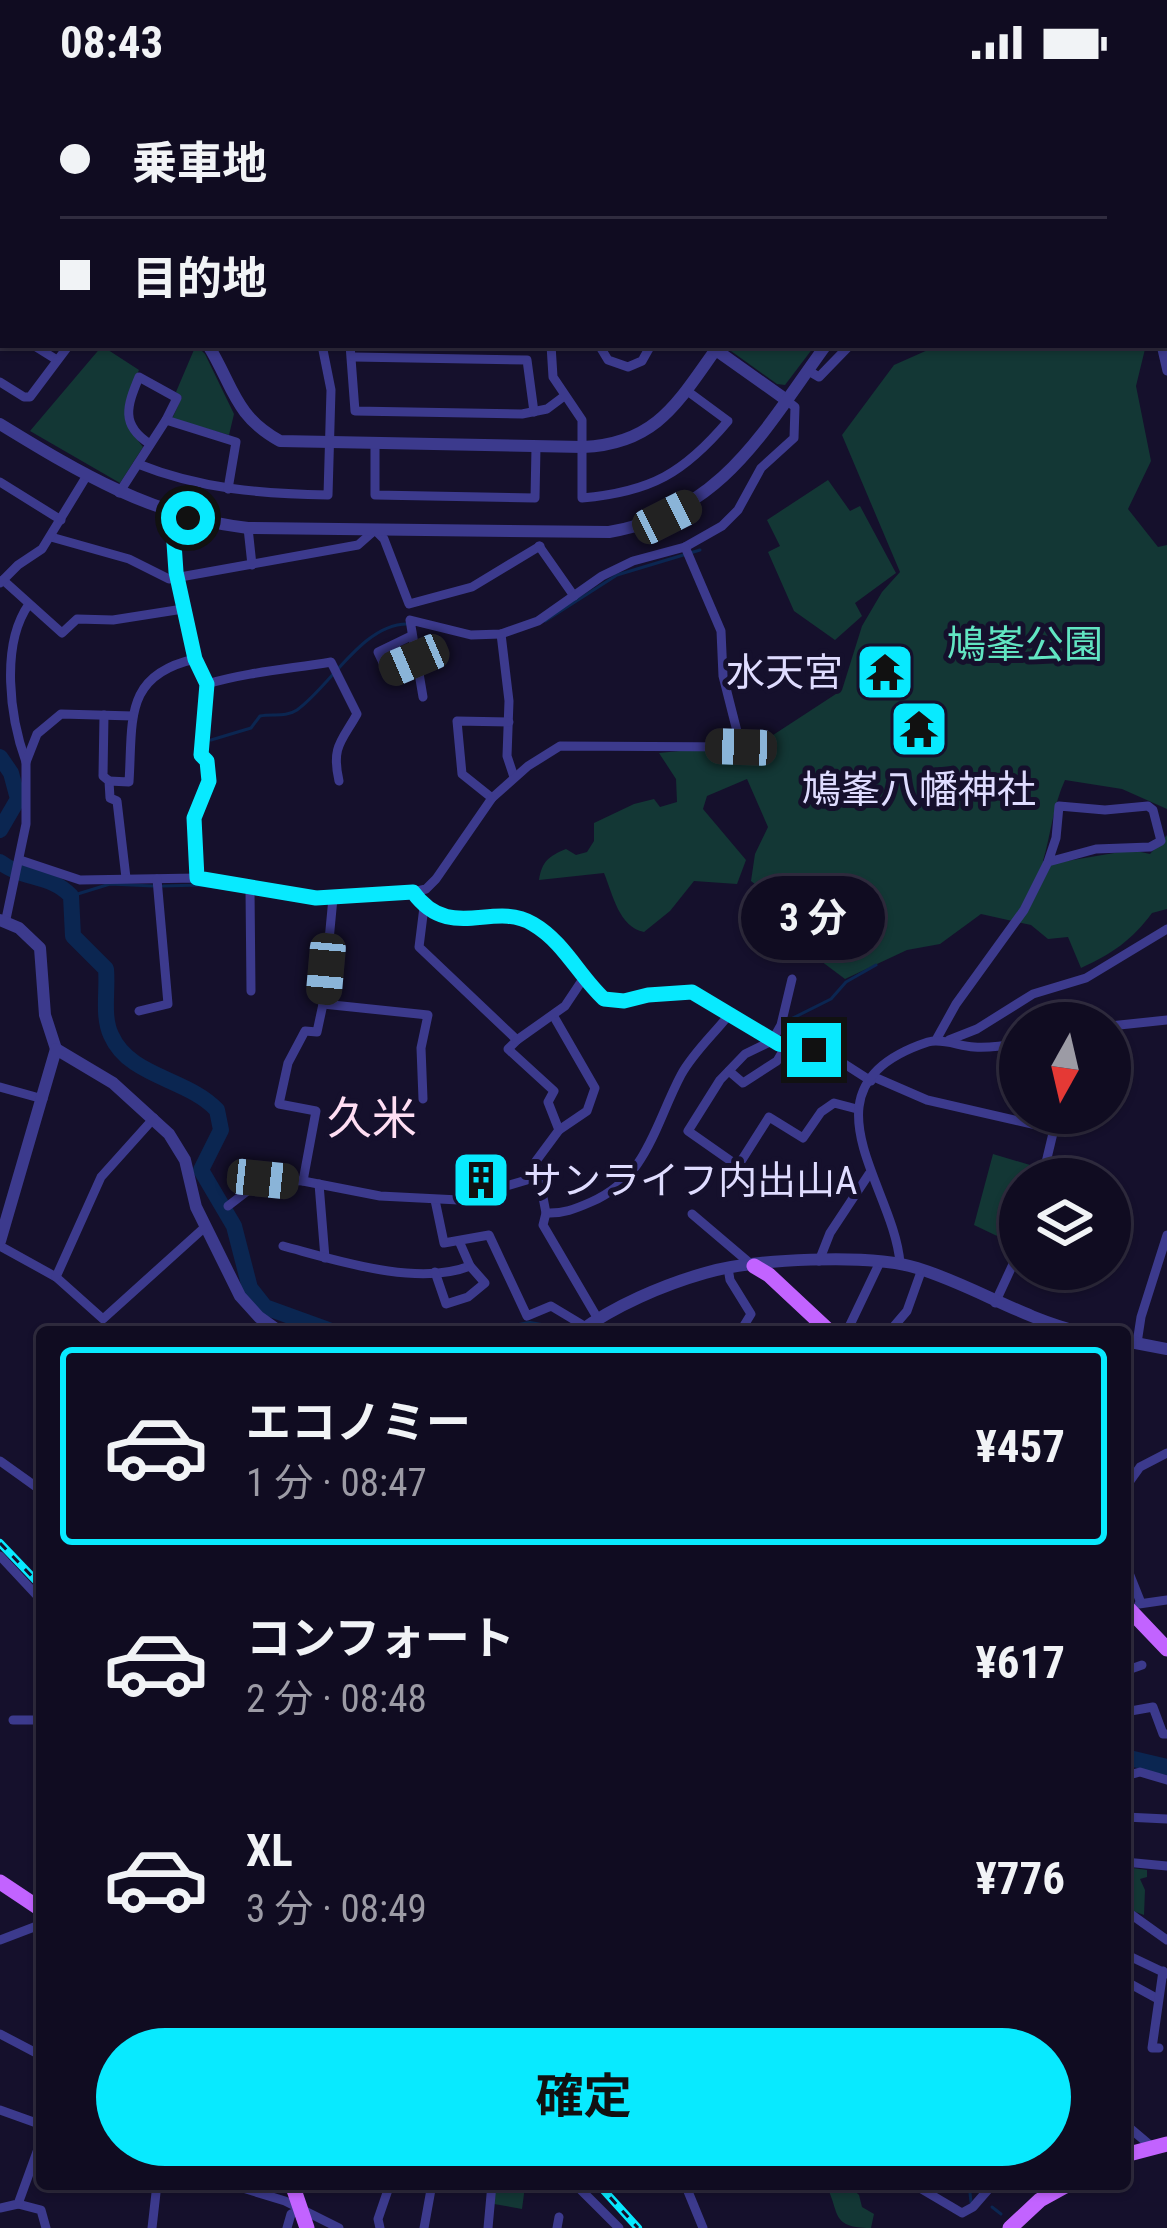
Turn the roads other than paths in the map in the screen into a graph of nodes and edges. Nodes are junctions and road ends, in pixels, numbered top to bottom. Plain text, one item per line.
1 (38, 348) edge
2 (66, 348) edge
3 (210, 348) edge
4 (324, 348) edge
5 (351, 348) edge
6 (445, 348) edge
7 (551, 348) edge
8 (600, 348) edge
9 (649, 348) edge
10 (717, 348) edge
11 (719, 348) edge
12 (824, 348) edge
13 (847, 348) edge
14 (354, 357) junction
15 (445, 358) junction
16 (57, 360) junction
17 (807, 370) junction
18 (0, 382) edge
19 (686, 391) junction
20 (563, 397) junction
21 (785, 399) junction
22 (534, 412) junction
23 (166, 420) junction
24 (0, 424) edge
25 (150, 444) junction
26 (329, 444) junction
27 (375, 445) junction
28 (536, 447) junction
29 (583, 447) junction
30 (138, 464) junction
31 (86, 477) junction
32 (0, 482) edge
33 (228, 489) junction
34 (119, 493) junction
35 (172, 514) junction
36 (61, 520) junction
37 (248, 528) junction
38 (375, 530) junction
39 (51, 537) junction
40 (538, 540) junction
41 (685, 548) junction
42 (252, 565) junction
43 (177, 578) junction
44 (2, 581) edge
45 (574, 596) junction
46 (29, 604) junction
47 (183, 609) junction
48 (501, 634) junction
49 (411, 636) junction
50 (195, 659) junction
51 (414, 660) junction
52 (4, 684) edge
53 (207, 684) junction
54 (422, 697) dead end
55 (104, 715) junction
56 (133, 716) junction
57 (509, 722) junction
58 (26, 762) junction
59 (514, 777) junction
60 (109, 781) junction
61 (339, 781) dead end
62 (492, 798) junction
63 (20, 860) junction
64 (1048, 862) junction
65 (0, 876) edge
66 (126, 878) junction
67 (197, 878) junction
68 (157, 884) junction
69 (12, 886) junction
70 (250, 889) junction
71 (413, 892) junction
72 (333, 898) junction
73 (424, 907) junction
74 (3, 920) edge
75 (1167, 929) edge
76 (585, 976) junction
77 (792, 980) dead end
78 (251, 991) dead end
79 (323, 1004) junction
80 (139, 1011) dead end
81 (553, 1015) junction
82 (728, 1016) junction
83 (1167, 1020) edge
84 (1131, 1023) edge
85 (517, 1040) junction
86 (772, 1041) junction
87 (940, 1041) junction
88 (786, 1046) junction
89 (999, 1046) edge
90 (56, 1049) junction
91 (729, 1071) junction
92 (873, 1079) junction
93 (0, 1088) edge
94 (43, 1099) junction
95 (423, 1100) dead end
96 (857, 1109) junction
97 (154, 1118) junction
98 (559, 1130) junction
99 (1047, 1158) edge
100 (869, 1174) junction
101 (537, 1177) junction
102 (303, 1181) junction
103 (319, 1184) junction
104 (435, 1200) junction
105 (228, 1206) dead end
106 (546, 1214) junction
107 (692, 1214) dead end
108 (206, 1227) junction
109 (1167, 1235) edge
110 (459, 1241) junction
111 (0, 1244) edge
112 (283, 1246) dead end
113 (325, 1258) junction
114 (819, 1261) junction
115 (880, 1262) junction
116 (900, 1263) junction
117 (470, 1266) junction
118 (754, 1266) junction
119 (728, 1268) junction
120 (922, 1269) junction
121 (435, 1271) junction
122 (56, 1277) junction
123 (1001, 1290) edge
124 (995, 1303) junction
125 (1021, 1315) junction
126 (272, 1326) edge
127 (588, 1326) edge
128 (744, 1326) edge
129 (812, 1326) edge
130 (824, 1326) edge
131 (849, 1326) edge
132 (894, 1326) edge
133 (1019, 1326) edge
134 (1059, 1326) edge
135 (1131, 1342) edge
136 (1167, 1349) edge
137 (1167, 1453) edge
138 (0, 1461) edge
139 (1131, 1480) edge
140 (36, 1487) edge
141 (0, 1556) edge
142 (36, 1595) edge
143 (1167, 1600) edge
144 (1131, 1609) edge
145 (1131, 1610) edge
146 (1131, 1610) edge
147 (1167, 1649) edge
148 (1167, 1662) edge
149 (1142, 1665) dead end
150 (1131, 1669) edge
151 (1131, 1711) edge
152 (13, 1720) dead end
153 (36, 1720) edge
154 (1167, 1734) edge
155 (1131, 1774) edge
156 (1167, 1780) edge
157 (1131, 1817) edge
158 (1167, 1819) edge
159 (1131, 1863) edge
160 (1167, 1866) edge
161 (0, 1882) edge
162 (36, 1906) edge
163 (1131, 1914) edge
164 (36, 1926) edge
165 (0, 1940) edge
166 (1167, 1940) edge
167 (1131, 1957) edge
168 (1165, 1972) edge
169 (1131, 1984) edge
170 (1159, 1999) junction
171 (0, 2034) edge
172 (1159, 2048) dead end
173 (36, 2053) edge
174 (0, 2110) edge
175 (36, 2123) edge
176 (1131, 2127) edge
177 (1160, 2146) edge
178 (1131, 2154) edge
179 (36, 2165) edge
180 (157, 2190) edge
181 (250, 2190) edge
182 (294, 2190) edge
183 (388, 2190) edge
184 (431, 2190) edge
185 (491, 2190) edge
186 (581, 2190) edge
187 (687, 2190) edge
188 (923, 2190) edge
189 (988, 2190) edge
190 (1059, 2190) edge
191 (18, 2204) junction
192 (0, 2208) edge
193 (302, 2210) junction
194 (46, 2228) edge
195 (152, 2228) edge
196 (287, 2228) edge
197 (307, 2228) edge
198 (339, 2228) edge
199 (380, 2228) edge
200 (424, 2228) edge
201 (488, 2228) edge
202 (620, 2228) edge
203 (703, 2228) edge
204 (1010, 2228) edge

1 - 16 street
2 - 16 street
3 - 26 street
4 - 26 street
5 - 14 street
6 - 15 street
7 - 20 street
8 - 9 street
10 - 19 street
11 - 21 street
12 - 17 street
13 - 17 street
14 - 15 street
14 - 22 street
15 - 22 street
16 - 18 street
17 - 21 street
19 - 29 street
19 - 29 street
20 - 22 street
20 - 29 street
21 - 40 street
21 - 41 street
23 - 25 street
23 - 25 street
23 - 33 street
24 - 31 street
25 - 30 street
26 - 27 street
26 - 33 street
27 - 28 street
27 - 28 street
28 - 29 street
30 - 33 street
30 - 34 street
31 - 34 street
31 - 36 street
32 - 36 street
34 - 35 street
35 - 37 street
35 - 43 street
36 - 39 street
37 - 38 street
37 - 42 street
38 - 40 street
38 - 40 street
38 - 42 street
39 - 43 street
39 - 44 street
40 - 45 street
41 - 45 street
41 - 59 street
42 - 43 street
43 - 47 street
44 - 46 street
45 - 48 street
46 - 47 street
46 - 52 street
47 - 50 street
48 - 49 street
48 - 57 street
49 - 51 street
49 - 51 street
50 - 53 street
50 - 56 street
51 - 54 street
52 - 58 street
53 - 61 street
53 - 67 street
55 - 56 street
55 - 58 street
55 - 60 street
56 - 60 street
57 - 59 street
57 - 62 street
58 - 63 street
59 - 62 street
60 - 66 street
62 - 71 street
63 - 66 street
63 - 69 street
64 - 64 street
64 - 87 street
65 - 69 street
66 - 68 street
67 - 68 street
67 - 70 street
68 - 80 street
69 - 74 street
70 - 72 street
70 - 78 street
71 - 72 street
71 - 73 street
72 - 79 street
73 - 76 street
73 - 85 street
74 - 90 street
75 - 87 street
76 - 81 street
76 - 82 street
77 - 86 street
79 - 95 street
79 - 102 street
81 - 85 street
81 - 98 street
82 - 86 street
82 - 106 street
83 - 84 street
85 - 98 street
86 - 88 street
86 - 91 street
87 - 89 street
87 - 92 street
88 - 91 street
88 - 92 street
90 - 94 street
90 - 97 street
91 - 96 street
92 - 96 street
92 - 99 street
93 - 94 street
94 - 111 street
96 - 100 street
97 - 108 street
97 - 122 street
98 - 101 street
100 - 114 street
100 - 116 street
101 - 104 street
101 - 106 street
102 - 103 street
102 - 105 street
103 - 104 street
103 - 113 street
104 - 110 street
106 - 127 street
107 - 118 street
108 - 122 street
108 - 126 street
109 - 135 street
110 - 117 street
110 - 127 street
111 - 122 street
112 - 113 street
113 - 121 street
114 - 115 street
114 - 118 street
115 - 116 street
115 - 131 street
116 - 120 street
117 - 121 street
117 - 121 street
118 - 119 street
118 - 129 main road
118 - 130 main road
119 - 127 street
119 - 128 street
120 - 124 street
120 - 132 street
123 - 124 street
124 - 125 street
125 - 133 street
125 - 134 street
135 - 136 street
137 - 139 street
138 - 140 street
141 - 142 street
143 - 144 street
145 - 147 main road
146 - 148 main road
149 - 150 street
151 - 154 street
152 - 153 street
155 - 156 street
157 - 158 street
159 - 160 street
161 - 162 main road
163 - 166 street
164 - 165 street
167 - 168 street
168 - 170 street
169 - 170 street
170 - 172 street
171 - 173 street
174 - 175 street
176 - 177 street
177 - 178 main road
179 - 191 street
180 - 195 street
181 - 193 street
182 - 193 main road
183 - 199 street
184 - 200 street
185 - 201 street
186 - 202 street
187 - 203 street
188 - 189 street
190 - 204 main road
191 - 192 street
191 - 194 street
193 - 196 street
193 - 197 main road
193 - 198 street

